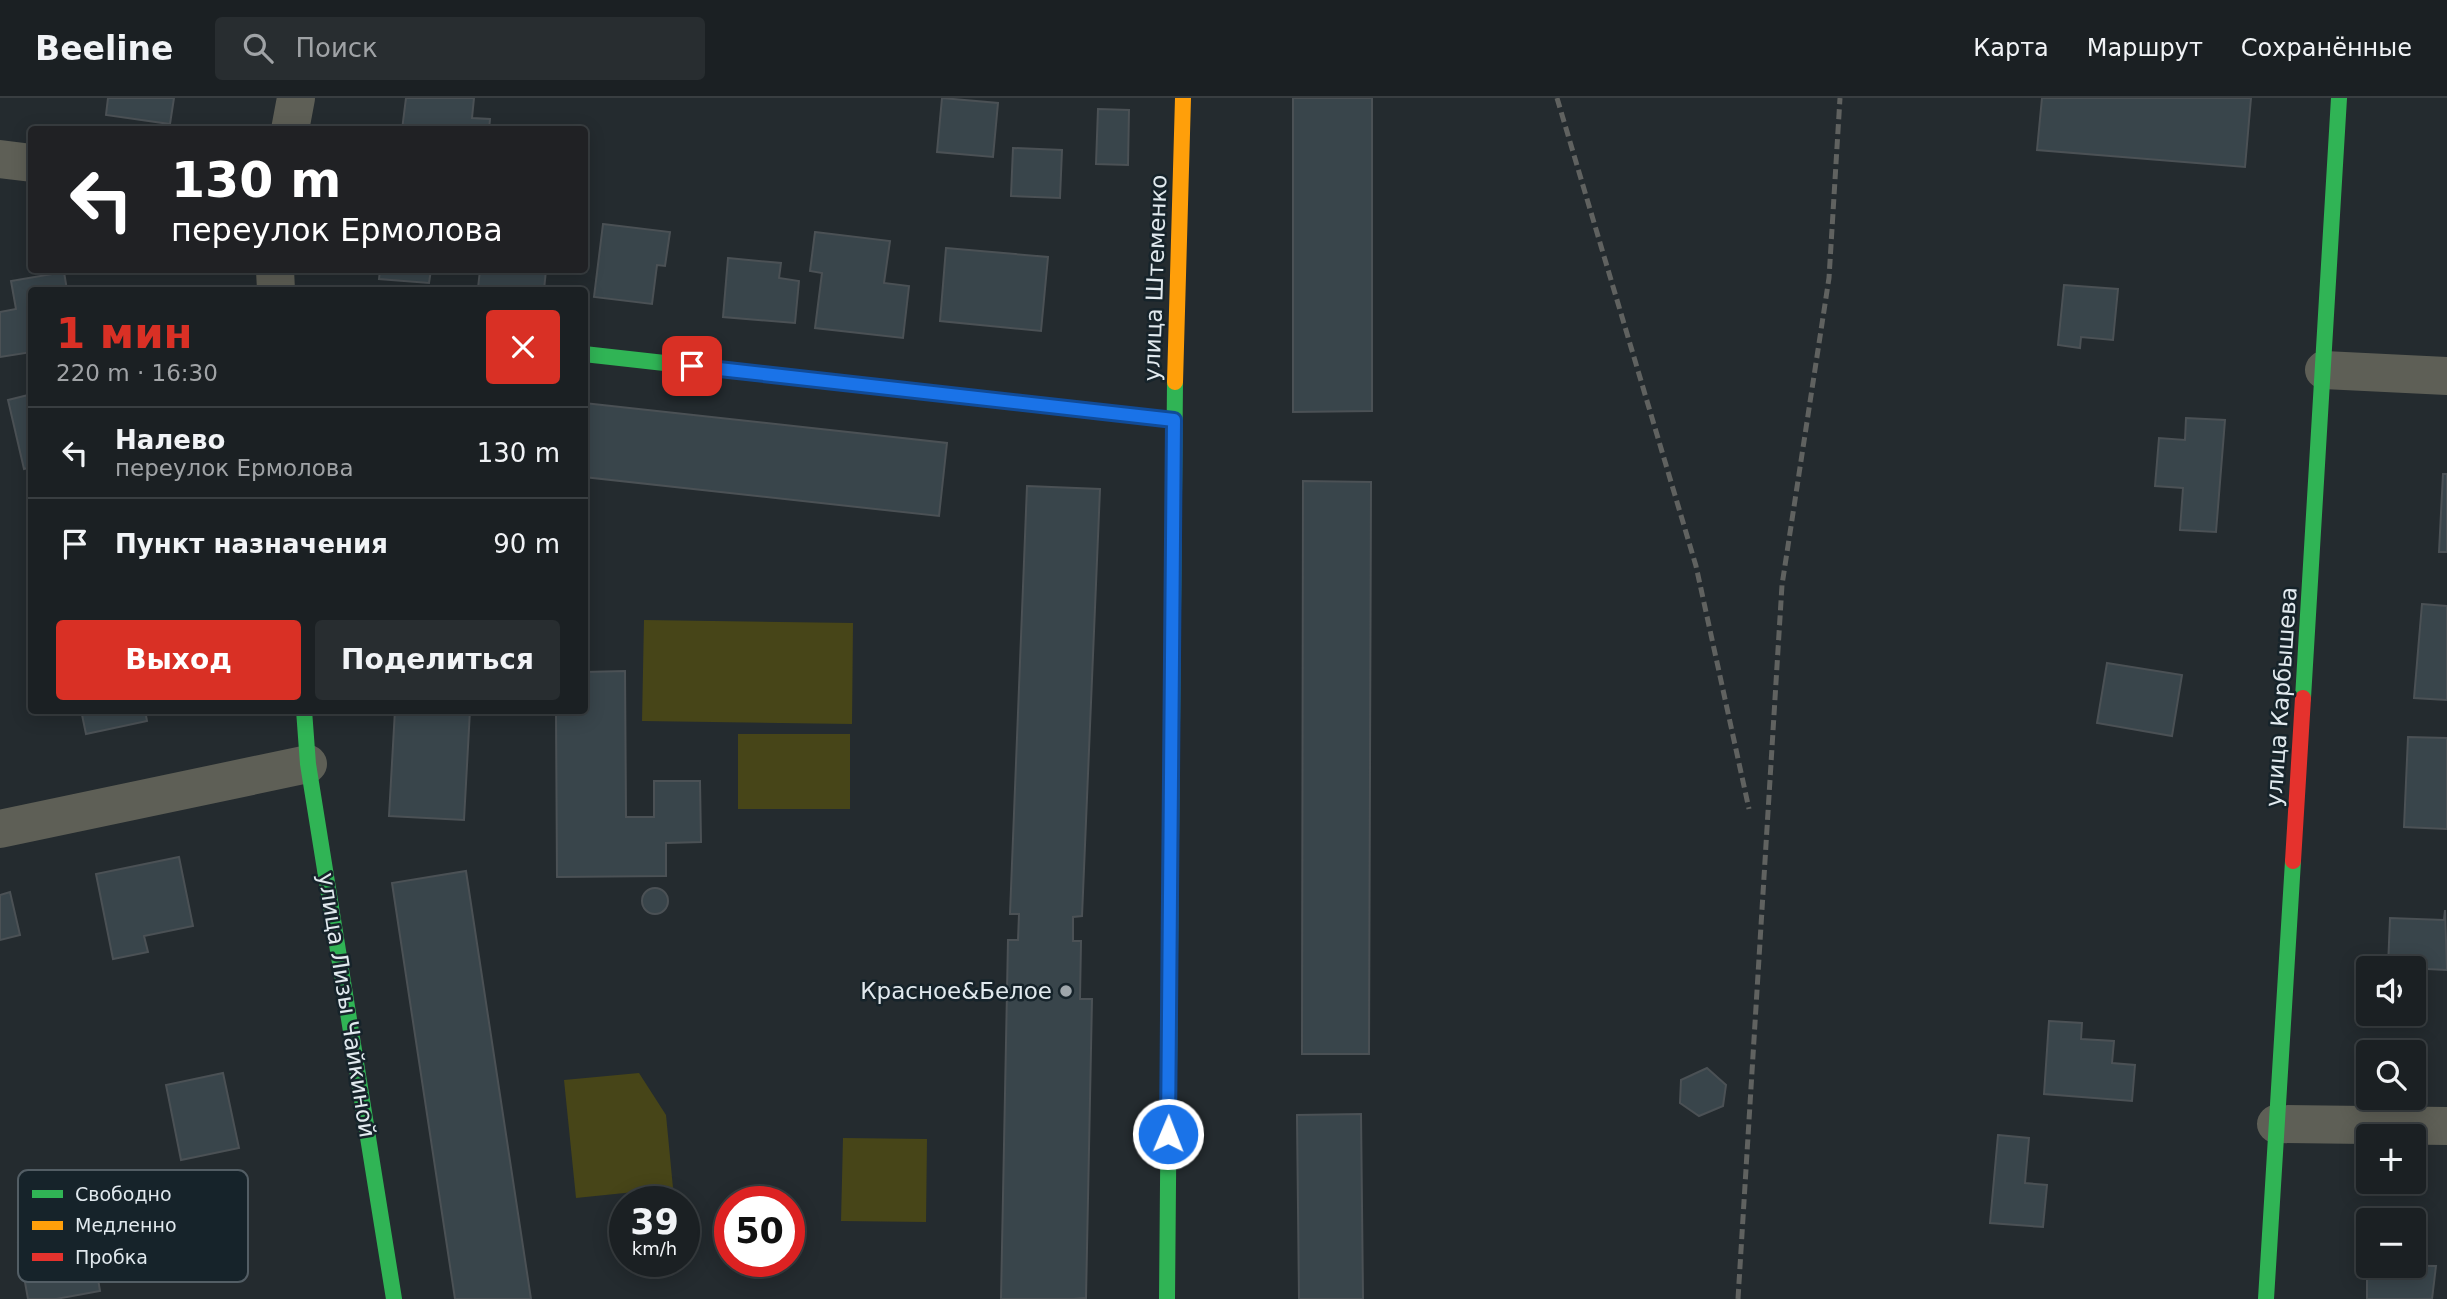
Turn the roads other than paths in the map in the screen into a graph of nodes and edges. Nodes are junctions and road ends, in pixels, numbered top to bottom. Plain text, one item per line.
1 (296, 98) edge
2 (1183, 98) edge
3 (2339, 98) edge
4 (291, 126) edge
5 (0, 159) edge
6 (28, 162) edge
7 (588, 354) edge
8 (2324, 370) junction
9 (2447, 376) edge
10 (1174, 420) junction
11 (304, 714) edge
12 (308, 764) junction
13 (0, 829) edge
14 (2276, 1124) junction
15 (2447, 1126) edge
16 (394, 1299) edge
17 (1167, 1299) edge
18 (2266, 1299) edge

1 - 4 street
2 - 10 main road, улица Штеменко
3 - 8 main road, улица Карбышева
5 - 6 street
7 - 10 main road
8 - 9 street
8 - 14 main road, улица Карбышева
10 - 17 main road, улица Штеменко
11 - 12 main road, улица Лизы Чайкиной
12 - 13 street
12 - 16 main road, улица Лизы Чайкиной
14 - 15 street
14 - 18 main road, улица Карбышева

